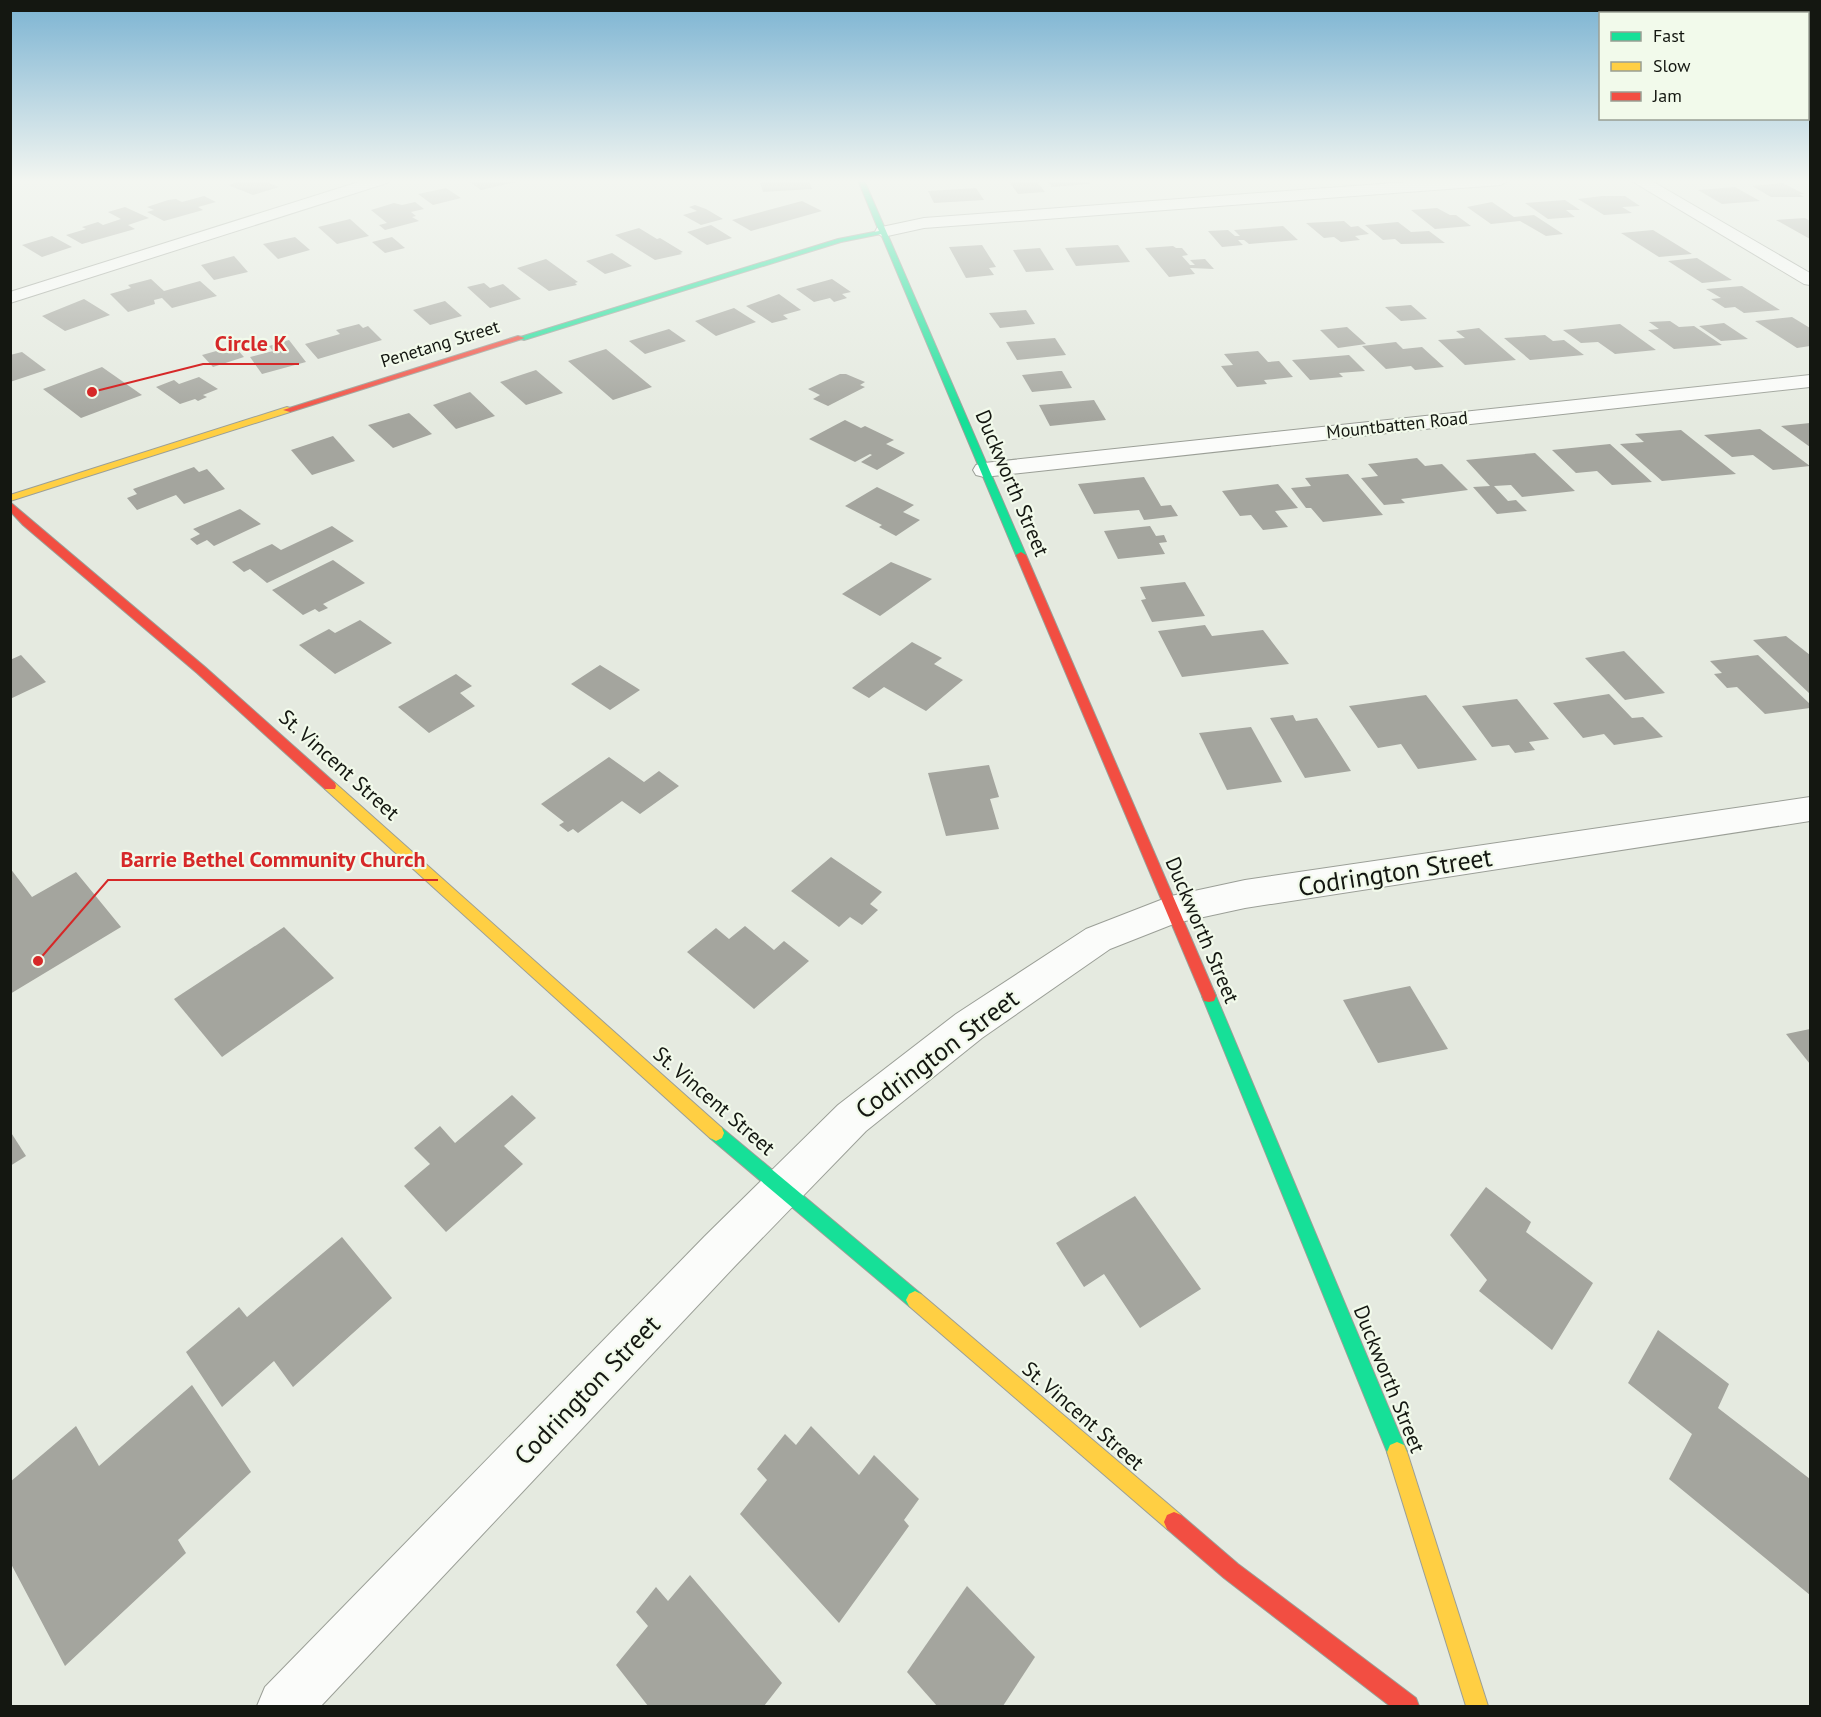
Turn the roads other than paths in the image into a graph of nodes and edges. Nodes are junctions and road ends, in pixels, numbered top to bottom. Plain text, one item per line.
1 (129, 260) edge
2 (775, 260) edge
3 (895, 260) edge
4 (1776, 260) edge
5 (1810, 280) edge
6 (10, 298) edge
7 (1810, 381) edge
8 (984, 470) junction
9 (10, 498) edge
10 (10, 505) edge
11 (1810, 809) edge
12 (1171, 909) junction
13 (783, 1188) junction
14 (284, 1707) edge
15 (1408, 1707) edge
16 (1477, 1707) edge

1 - 6 street
2 - 9 main road, Penetang Street
3 - 8 main road, Duckworth Street
4 - 5 street
7 - 8 street, Mountbatten Road
8 - 12 main road, Duckworth Street
10 - 13 main road, St. Vincent Street
11 - 12 street, Codrington Street
12 - 13 street, Codrington Street
12 - 16 main road, Duckworth Street
13 - 14 street, Codrington Street
13 - 15 main road, St. Vincent Street

